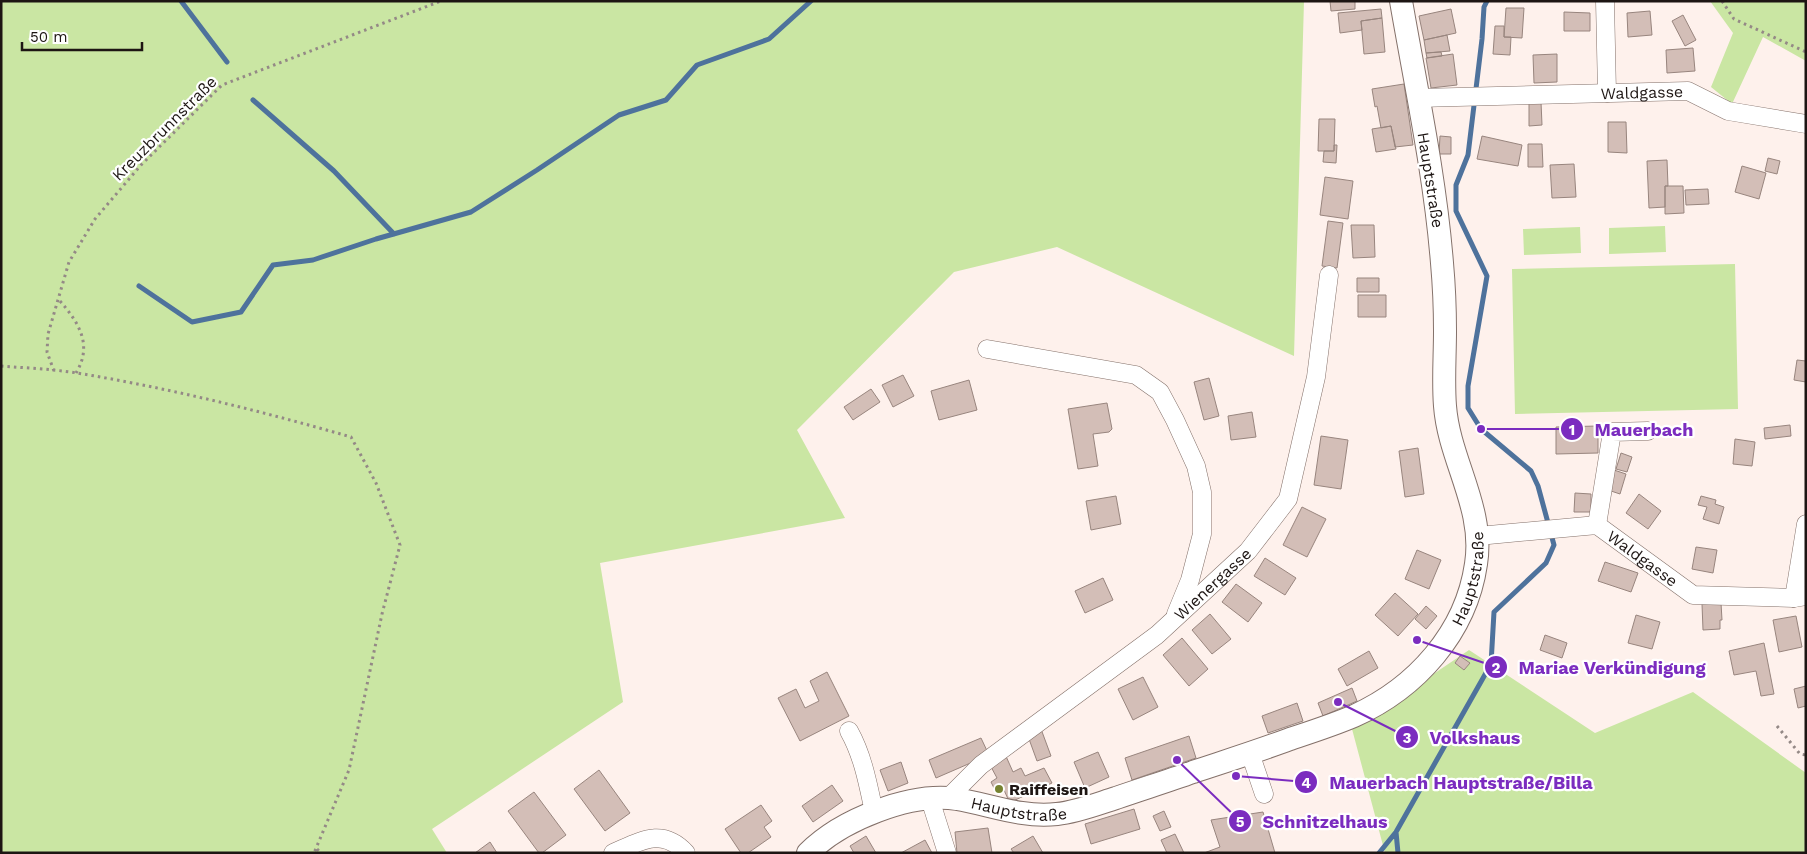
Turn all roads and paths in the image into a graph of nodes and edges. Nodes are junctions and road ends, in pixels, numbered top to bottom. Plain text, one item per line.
1 (441, 1) edge
2 (1401, 1) edge
3 (1605, 1) edge
4 (1722, 1) edge
5 (1806, 52) edge
6 (1607, 93) junction
7 (1418, 98) junction
8 (1806, 124) edge
9 (1329, 275) dead end
10 (59, 301) junction
11 (987, 349) dead end
12 (1, 366) edge
13 (54, 371) junction
14 (76, 373) junction
15 (1648, 431) dead end
16 (1806, 524) edge
17 (1597, 525) junction
18 (1478, 536) junction
19 (1800, 597) edge
20 (1174, 619) junction
21 (1777, 726) dead end
22 (848, 731) dead end
23 (1250, 753) junction
24 (1806, 755) edge
25 (1264, 794) dead end
26 (939, 799) junction
27 (874, 812) junction
28 (316, 851) edge
29 (321, 853) edge
30 (613, 853) edge
31 (686, 853) edge
32 (808, 853) edge
33 (947, 853) edge

1 - 10 path, Kreuzbrunnstraße
2 - 7 main road, Hauptstraße
3 - 6 street
4 - 5 path
6 - 7 street, Waldgasse
6 - 8 street, Waldgasse
7 - 18 main road, Hauptstraße
9 - 20 street, Wienergasse
10 - 13 path, Kreuzbrunnstraße
10 - 14 path
11 - 20 street
12 - 13 path
13 - 14 path
14 - 28 path
15 - 17 street
16 - 19 street
17 - 18 street, Waldgasse
17 - 19 street, Waldgasse
18 - 23 main road, Hauptstraße
20 - 26 street, Wienergasse
21 - 24 path
22 - 27 street
23 - 25 street
23 - 26 main road, Hauptstraße
26 - 27 main road, Hauptstraße
26 - 33 street
27 - 32 main road, Hauptstraße
28 - 29 path
30 - 31 street

